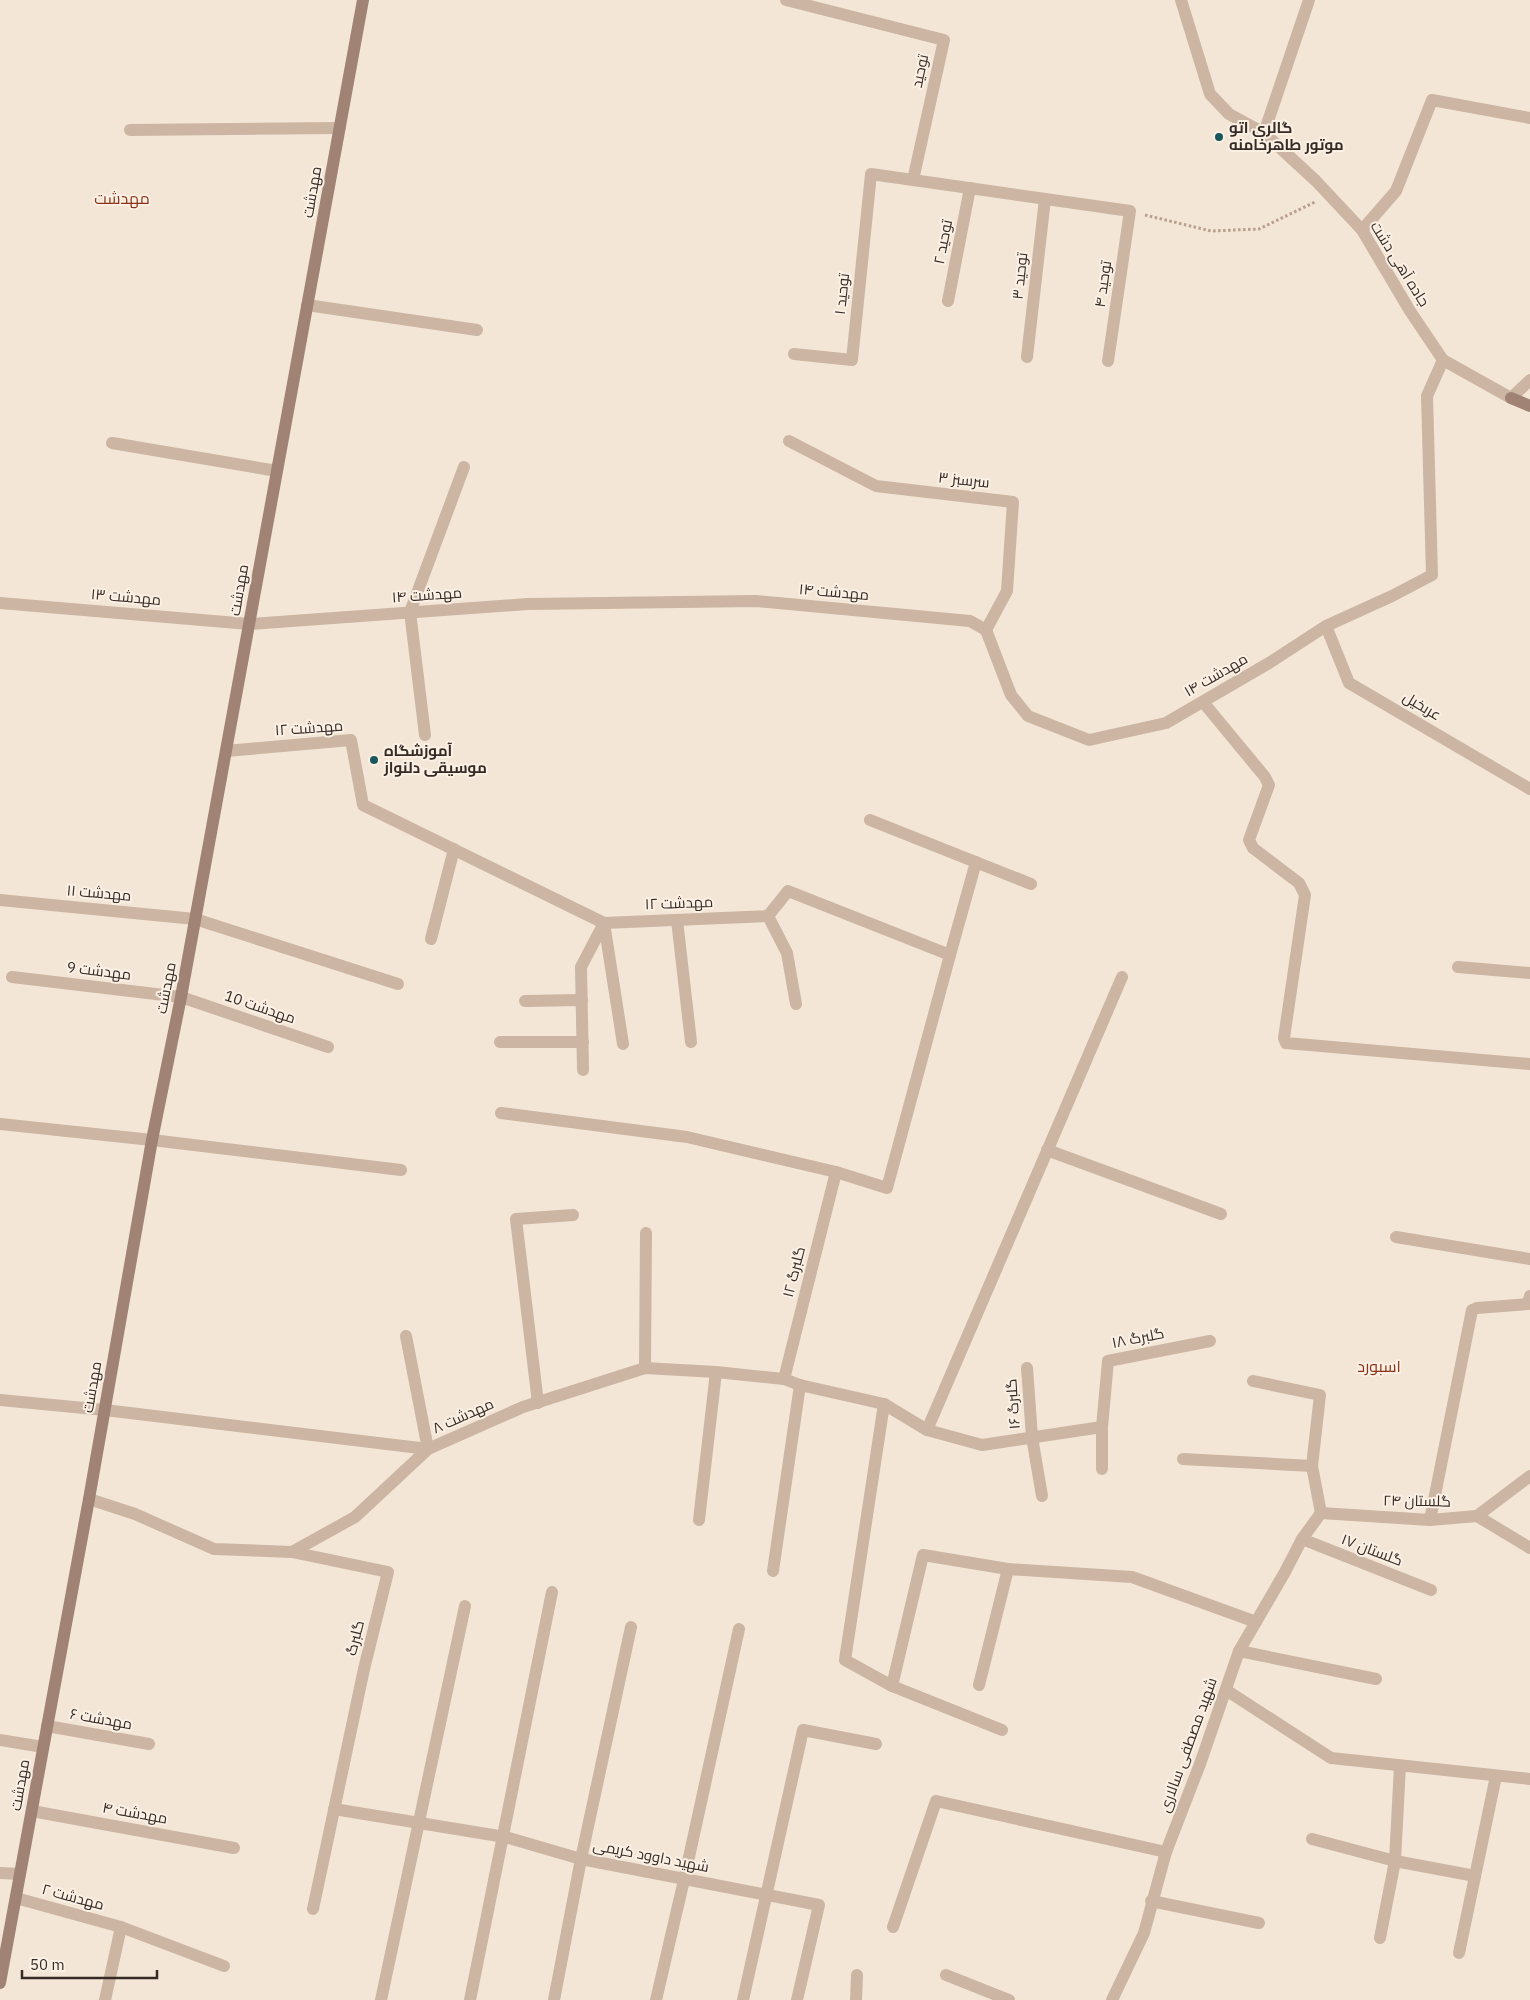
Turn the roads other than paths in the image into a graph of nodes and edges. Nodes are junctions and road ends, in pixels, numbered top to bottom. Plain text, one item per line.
1 (363, 0) edge
2 (786, 0) edge
3 (1181, 0) edge
4 (1309, 0) edge
5 (1530, 118) edge
6 (340, 128) junction
7 (130, 130) dead end
8 (1264, 133) junction
9 (913, 180) junction
10 (970, 188) junction
11 (1044, 199) junction
12 (1362, 230) junction
13 (948, 301) dead end
14 (308, 305) junction
15 (477, 330) dead end
16 (794, 354) dead end
17 (1027, 357) dead end
18 (1443, 360) junction
19 (1108, 361) dead end
20 (1530, 380) edge
21 (1511, 398) junction
22 (1530, 406) edge
23 (789, 441) dead end
24 (112, 443) dead end
25 (464, 467) dead end
26 (277, 471) junction
27 (0, 603) edge
28 (410, 612) junction
29 (249, 624) junction
30 (1326, 626) junction
31 (986, 630) junction
32 (1203, 702) junction
33 (425, 735) dead end
34 (226, 751) junction
35 (1530, 789) edge
36 (870, 820) dead end
37 (454, 849) junction
38 (976, 862) junction
39 (1031, 884) dead end
40 (0, 900) edge
41 (768, 916) junction
42 (195, 919) junction
43 (677, 920) junction
44 (604, 923) junction
45 (431, 939) dead end
46 (950, 955) junction
47 (1458, 967) dead end
48 (1530, 973) edge
49 (12, 977) dead end
50 (1122, 977) dead end
51 (398, 984) dead end
52 (181, 997) junction
53 (582, 1000) junction
54 (525, 1001) dead end
55 (796, 1004) dead end
56 (500, 1042) dead end
57 (583, 1042) junction
58 (691, 1042) dead end
59 (623, 1044) dead end
60 (328, 1047) dead end
61 (1530, 1064) edge
62 (583, 1070) dead end
63 (500, 1113) dead end
64 (0, 1124) edge
65 (152, 1140) junction
66 (1047, 1150) junction
67 (400, 1170) dead end
68 (836, 1172) junction
69 (1221, 1214) dead end
70 (573, 1216) dead end
71 (646, 1233) dead end
72 (1396, 1237) dead end
73 (1530, 1259) edge
74 (1529, 1301) edge
75 (406, 1336) dead end
76 (1210, 1341) dead end
77 (645, 1368) junction
78 (1027, 1368) dead end
79 (716, 1372) junction
80 (784, 1379) junction
81 (1253, 1381) dead end
82 (800, 1385) junction
83 (0, 1400) edge
84 (538, 1403) junction
85 (884, 1404) junction
86 (105, 1410) junction
87 (1102, 1427) junction
88 (927, 1430) junction
89 (1032, 1436) junction
90 (428, 1449) junction
91 (1183, 1460) dead end
92 (1312, 1466) junction
93 (1102, 1469) dead end
94 (1530, 1476) edge
95 (1042, 1496) dead end
96 (89, 1498) junction
97 (1321, 1512) junction
98 (1477, 1516) junction
99 (699, 1520) dead end
100 (1430, 1520) junction
101 (1302, 1540) junction
102 (1530, 1548) edge
103 (292, 1552) junction
104 (1008, 1569) junction
105 (773, 1571) dead end
106 (1430, 1590) dead end
107 (552, 1592) dead end
108 (465, 1606) dead end
109 (1256, 1622) junction
110 (632, 1627) dead end
111 (739, 1629) dead end
112 (1239, 1651) junction
113 (1376, 1680) dead end
114 (979, 1685) dead end
115 (892, 1686) junction
116 (1226, 1690) junction
117 (47, 1726) junction
118 (1002, 1730) dead end
119 (0, 1740) edge
120 (149, 1744) dead end
121 (876, 1744) dead end
122 (43, 1747) junction
123 (1400, 1766) junction
124 (1496, 1776) junction
125 (1530, 1779) edge
126 (334, 1809) junction
127 (32, 1811) junction
128 (419, 1822) junction
129 (504, 1837) junction
130 (1312, 1839) dead end
131 (234, 1848) dead end
132 (1166, 1852) junction
133 (581, 1859) junction
134 (1395, 1861) junction
135 (0, 1873) edge
136 (20, 1874) junction
137 (1475, 1876) junction
138 (684, 1880) junction
139 (767, 1896) junction
140 (16, 1898) junction
141 (1151, 1901) junction
142 (313, 1908) dead end
143 (1259, 1923) dead end
144 (121, 1927) junction
145 (893, 1927) dead end
146 (1380, 1938) dead end
147 (1459, 1953) dead end
148 (224, 1966) dead end
149 (857, 1975) dead end
150 (946, 1975) dead end
151 (0, 1982) edge
152 (106, 2000) edge
153 (381, 2000) edge
154 (470, 2000) edge
155 (554, 2000) edge
156 (656, 2000) edge
157 (743, 2000) edge
158 (796, 2000) edge
159 (856, 2000) edge
160 (1009, 2000) edge
161 (1112, 2000) edge

1 - 6 street, مهدشت
2 - 9 street, توحید
3 - 8 street, جاده آهی دشت
4 - 8 street
5 - 12 street
6 - 7 street
6 - 14 street, مهدشت
8 - 12 street, جاده آهی دشت
9 - 10 street
9 - 16 street, توحید ۱
10 - 11 street
10 - 13 street, توحید ۲
11 - 17 street, توحید ۳
11 - 19 street, توحید ۴
12 - 18 street, جاده آهی دشت
14 - 15 street
14 - 26 street, مهدشت
18 - 21 street, جاده آهی دشت
18 - 30 street, مهدشت ۱۴
20 - 21 street
21 - 22 street, جاده آهی دشت
23 - 31 street, سرسبز ۳
24 - 26 street
25 - 28 street
26 - 29 street, مهدشت
27 - 29 street, مهدشت ۱۳
28 - 29 street, مهدشت ۱۴
28 - 31 street, مهدشت ۱۴
28 - 33 street
29 - 34 street, مهدشت
30 - 32 street, مهدشت ۱۴
30 - 35 street, عربخیل
31 - 32 street, مهدشت ۱۴
32 - 61 street
34 - 37 street, مهدشت ۱۲
34 - 42 street, مهدشت
36 - 38 street
37 - 44 street, مهدشت ۱۲
37 - 45 street
38 - 39 street
38 - 46 street
40 - 42 street, مهدشت ۱۱
41 - 43 street, مهدشت ۱۲
41 - 46 street
41 - 55 street
42 - 51 street, مهدشت ۱۱
42 - 52 street, مهدشت
43 - 44 street, مهدشت ۱۲
43 - 58 street
44 - 53 street
44 - 59 street
46 - 68 street
47 - 48 street
49 - 52 street, مهدشت 9
50 - 66 street
52 - 60 street, مهدشت 10
52 - 65 street, مهدشت
53 - 54 street
53 - 57 street
56 - 57 street
57 - 62 street
63 - 68 street
64 - 65 street
65 - 67 street
65 - 86 street, مهدشت
66 - 69 street
66 - 88 street
68 - 80 street, گلبرگ ١٢
70 - 84 street
71 - 77 street
72 - 73 street
74 - 100 street
75 - 90 street
76 - 87 street, گلبرگ ۱۸
77 - 79 street, مهدشت ۸
77 - 84 street, مهدشت ۸
78 - 89 street, گلبرگ ۱۶
79 - 80 street, مهدشت ۸
79 - 99 street
80 - 82 street, مهدشت ۸
81 - 92 street
82 - 85 street, مهدشت ۸
82 - 105 street
83 - 86 street
84 - 90 street, مهدشت ۸
85 - 88 street, مهدشت ۸
85 - 115 street
86 - 90 street
86 - 96 street, مهدشت
87 - 89 street, مهدشت ۸
87 - 93 street
88 - 89 street, مهدشت ۸
89 - 95 street, گلبرگ ۱۶
90 - 103 street, مهدشت ۸
91 - 92 street
92 - 97 street
94 - 98 street
96 - 103 street
96 - 117 street, مهدشت
97 - 100 street, گلستان ۲۴
97 - 101 street, شهید مصطفی سالاری
98 - 100 street, گلستان ۲۴
98 - 102 street
101 - 106 street, گلستان ۱۷
101 - 109 street, شهید مصطفی سالاری
103 - 126 street, گلبرگ
104 - 109 street
104 - 114 street
104 - 115 street
107 - 129 street
108 - 128 street
109 - 112 street, شهید مصطفی سالاری
110 - 133 street
111 - 138 street
112 - 113 street
112 - 116 street, شهید مصطفی سالاری
115 - 118 street
116 - 123 street
116 - 132 street, شهید مصطفی سالاری
117 - 120 street, مهدشت ۶
117 - 122 street, مهدشت
119 - 122 street
121 - 139 street
122 - 127 street, مهدشت
123 - 124 street
123 - 134 street
124 - 125 street
124 - 137 street
126 - 128 street, شهید داوود کریمی
126 - 142 street
127 - 131 street, مهدشت ۴
127 - 136 street, مهدشت
128 - 129 street, شهید داوود کریمی
128 - 153 street
129 - 133 street, شهید داوود کریمی
129 - 154 street
130 - 134 street
132 - 141 street, شهید مصطفی سالاری
132 - 145 street
133 - 138 street, شهید داوود کریمی
133 - 155 street
134 - 137 street
134 - 146 street
135 - 136 street
136 - 140 street, مهدشت
137 - 147 street
138 - 139 street, شهید داوود کریمی
138 - 156 street
139 - 157 street
139 - 158 street, شهید داوود کریمی
140 - 144 street, مهدشت ۲
140 - 151 street, مهدشت
141 - 143 street
141 - 161 street, شهید مصطفی سالاری
144 - 148 street, مهدشت ۲
144 - 152 street
149 - 159 street
150 - 160 street

